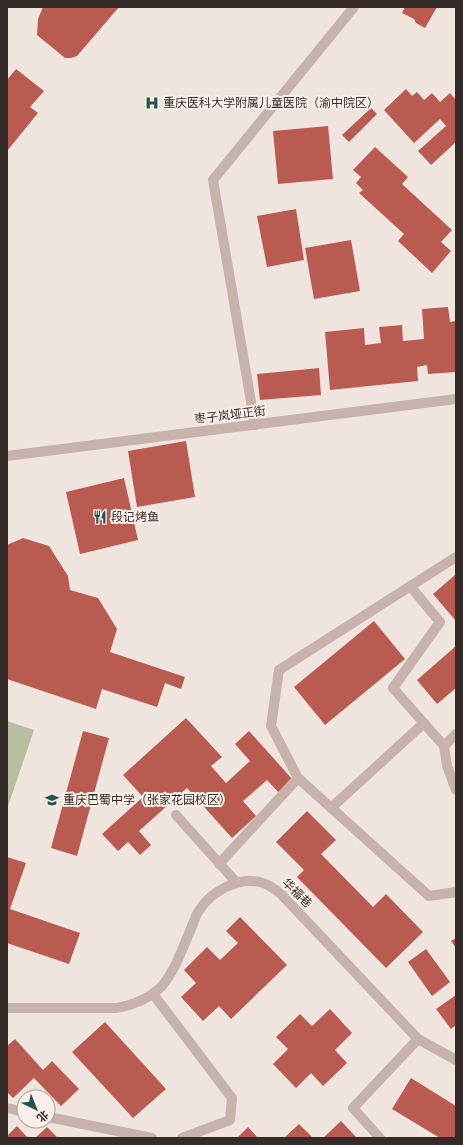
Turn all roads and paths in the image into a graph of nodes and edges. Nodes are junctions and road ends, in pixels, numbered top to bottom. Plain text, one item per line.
1 (354, 7) edge
2 (456, 399) edge
3 (255, 425) junction
4 (7, 456) edge
5 (456, 557) edge
6 (410, 586) junction
7 (424, 723) junction
8 (456, 734) edge
9 (444, 746) junction
10 (298, 778) junction
11 (456, 790) edge
12 (331, 808) junction
13 (176, 815) dead end
14 (219, 864) junction
15 (236, 882) junction
16 (456, 892) edge
17 (153, 994) junction
18 (7, 1008) edge
19 (418, 1039) junction
20 (456, 1060) edge
21 (56, 1119) edge
22 (133, 1136) edge
23 (152, 1138) edge
24 (182, 1138) edge
25 (380, 1138) edge

1 - 3 street
2 - 3 street, 枣子岚垭正街
3 - 4 street, 枣子岚垭正街
5 - 6 street
6 - 7 street
6 - 10 street
7 - 9 street
7 - 12 street
8 - 9 street
9 - 11 street
10 - 12 street
10 - 14 street
12 - 16 street
13 - 14 street
14 - 15 street
15 - 17 street, 华福巷
15 - 19 street, 华福巷
17 - 18 street, 华福巷
17 - 24 street
19 - 20 street, 华福巷
19 - 25 street
21 - 22 street
22 - 23 street

